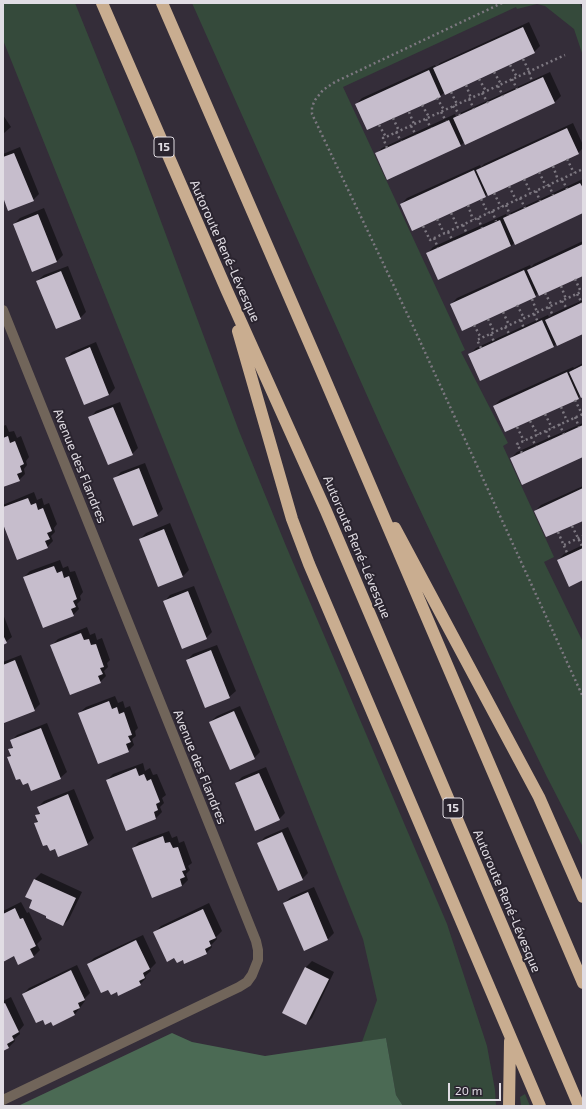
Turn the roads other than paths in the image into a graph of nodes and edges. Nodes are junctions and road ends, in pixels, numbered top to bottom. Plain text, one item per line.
1 (102, 3) edge
2 (162, 3) edge
3 (227, 291) junction
4 (3, 310) edge
5 (5, 321) edge
6 (358, 458) junction
7 (583, 897) edge
8 (583, 983) edge
9 (510, 1035) junction
10 (3, 1100) edge
11 (509, 1106) edge
12 (540, 1106) edge
13 (579, 1106) edge

1 - 3 highway, Autoroute René-Lévesque / 15
2 - 6 highway
3 - 9 highway
3 - 13 highway, Autoroute René-Lévesque / 15
4 - 5 street, Avenue des Flandres
5 - 10 street, Avenue des Flandres
6 - 7 highway
6 - 8 highway
9 - 11 highway
9 - 12 highway

